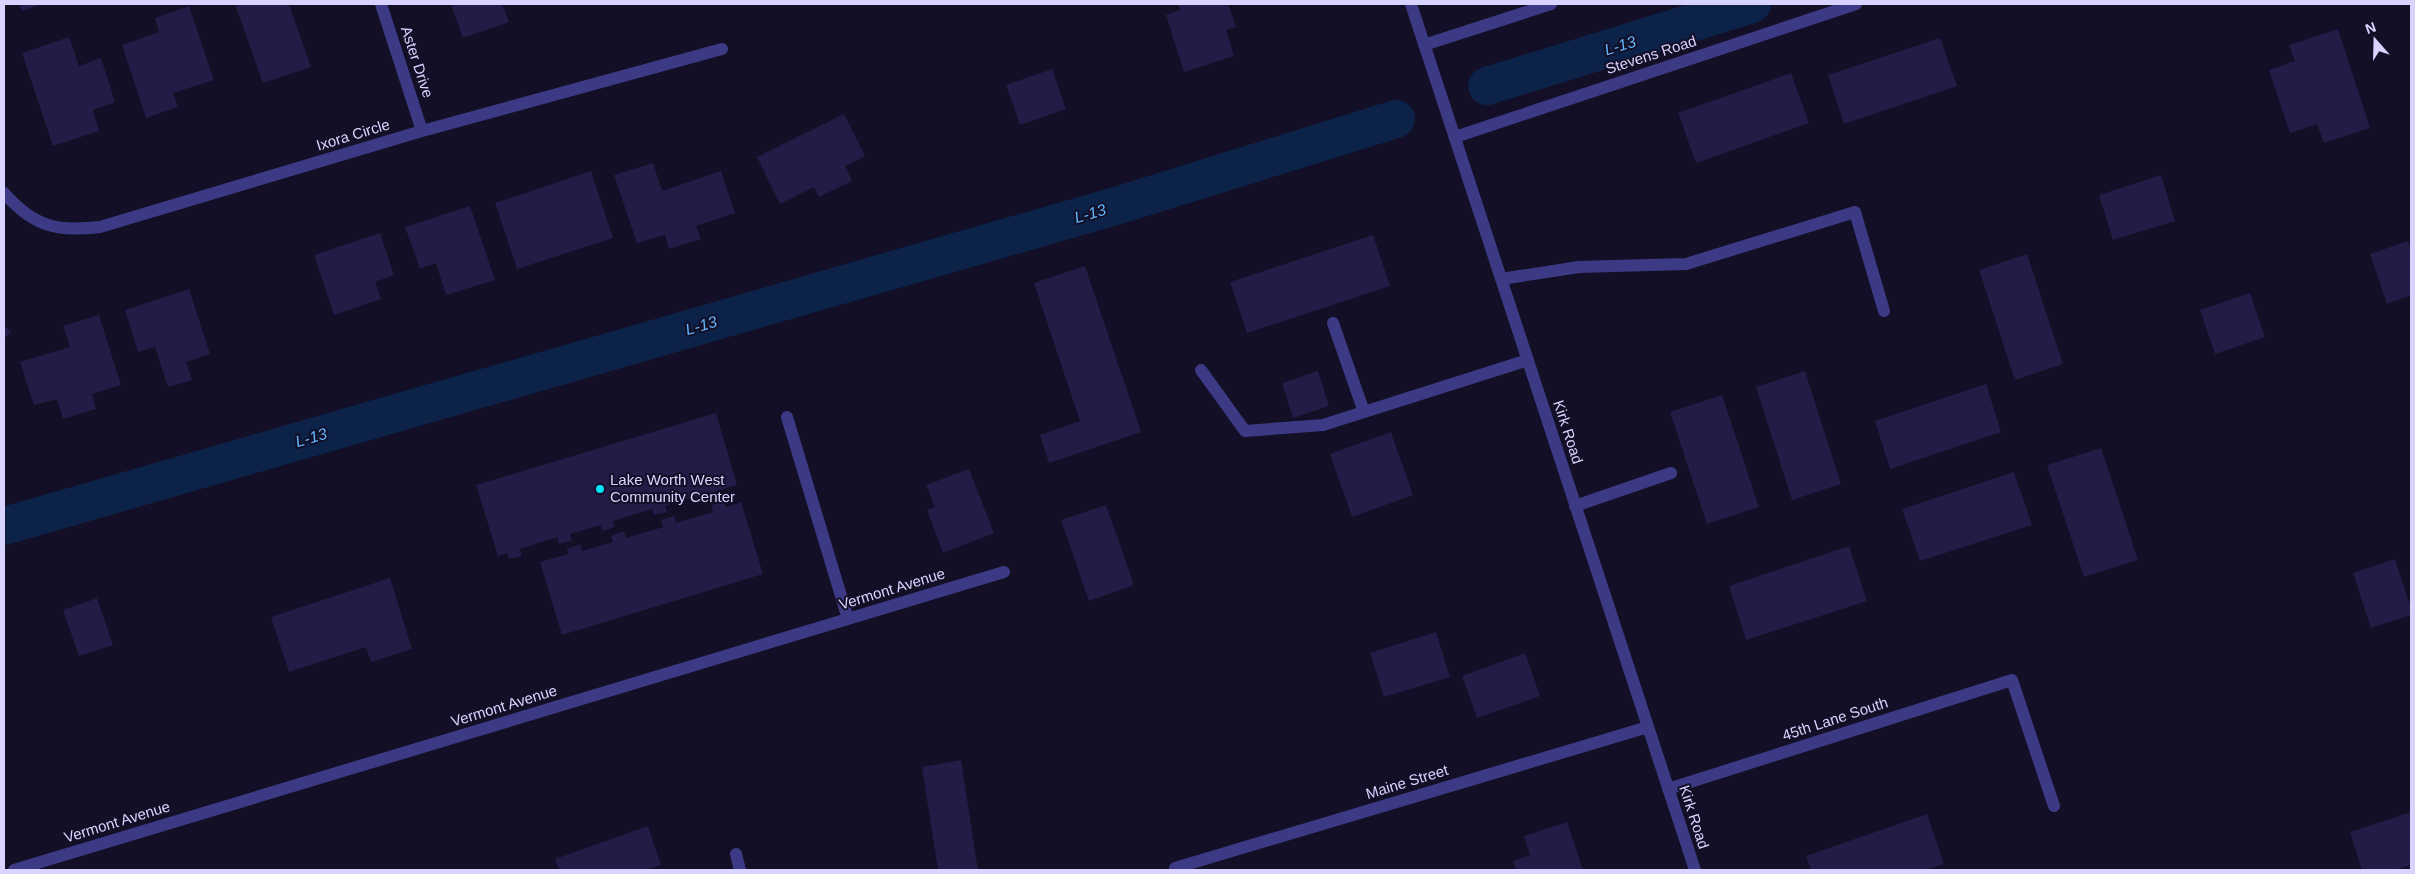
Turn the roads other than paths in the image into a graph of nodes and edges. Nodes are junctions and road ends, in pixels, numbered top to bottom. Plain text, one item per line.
1 (381, 4) edge
2 (1411, 4) edge
3 (1551, 4) edge
4 (1856, 4) edge
5 (1424, 45) junction
6 (722, 49) dead end
7 (422, 131) junction
8 (1455, 137) junction
9 (4, 193) edge
10 (1501, 279) junction
11 (1884, 311) dead end
12 (1333, 324) dead end
13 (1528, 360) junction
14 (1201, 370) dead end
15 (1364, 412) junction
16 (787, 417) dead end
17 (1670, 473) dead end
18 (1575, 506) junction
19 (1004, 572) dead end
20 (848, 619) junction
21 (1648, 727) junction
22 (1668, 789) junction
23 (2054, 806) dead end
24 (736, 854) dead end
25 (1174, 868) dead end
26 (14, 870) edge
27 (740, 870) edge
28 (1695, 870) edge

1 - 7 street, Aster Drive
2 - 5 street, Kirk Road
3 - 5 street
4 - 8 street, Stevens Road
5 - 8 street, Kirk Road
6 - 7 street, Ixora Circle
7 - 9 street, Ixora Circle
8 - 10 street, Kirk Road
10 - 11 street
10 - 13 street, Kirk Road
12 - 15 street
13 - 15 street
13 - 18 street, Kirk Road
14 - 15 street
16 - 20 street
17 - 18 street
18 - 21 street, Kirk Road
19 - 20 street, Vermont Avenue
20 - 26 street, Vermont Avenue
21 - 22 street, Kirk Road
21 - 25 street, Maine Street
22 - 23 street, 45th Lane South
22 - 28 street, Kirk Road
24 - 27 street

